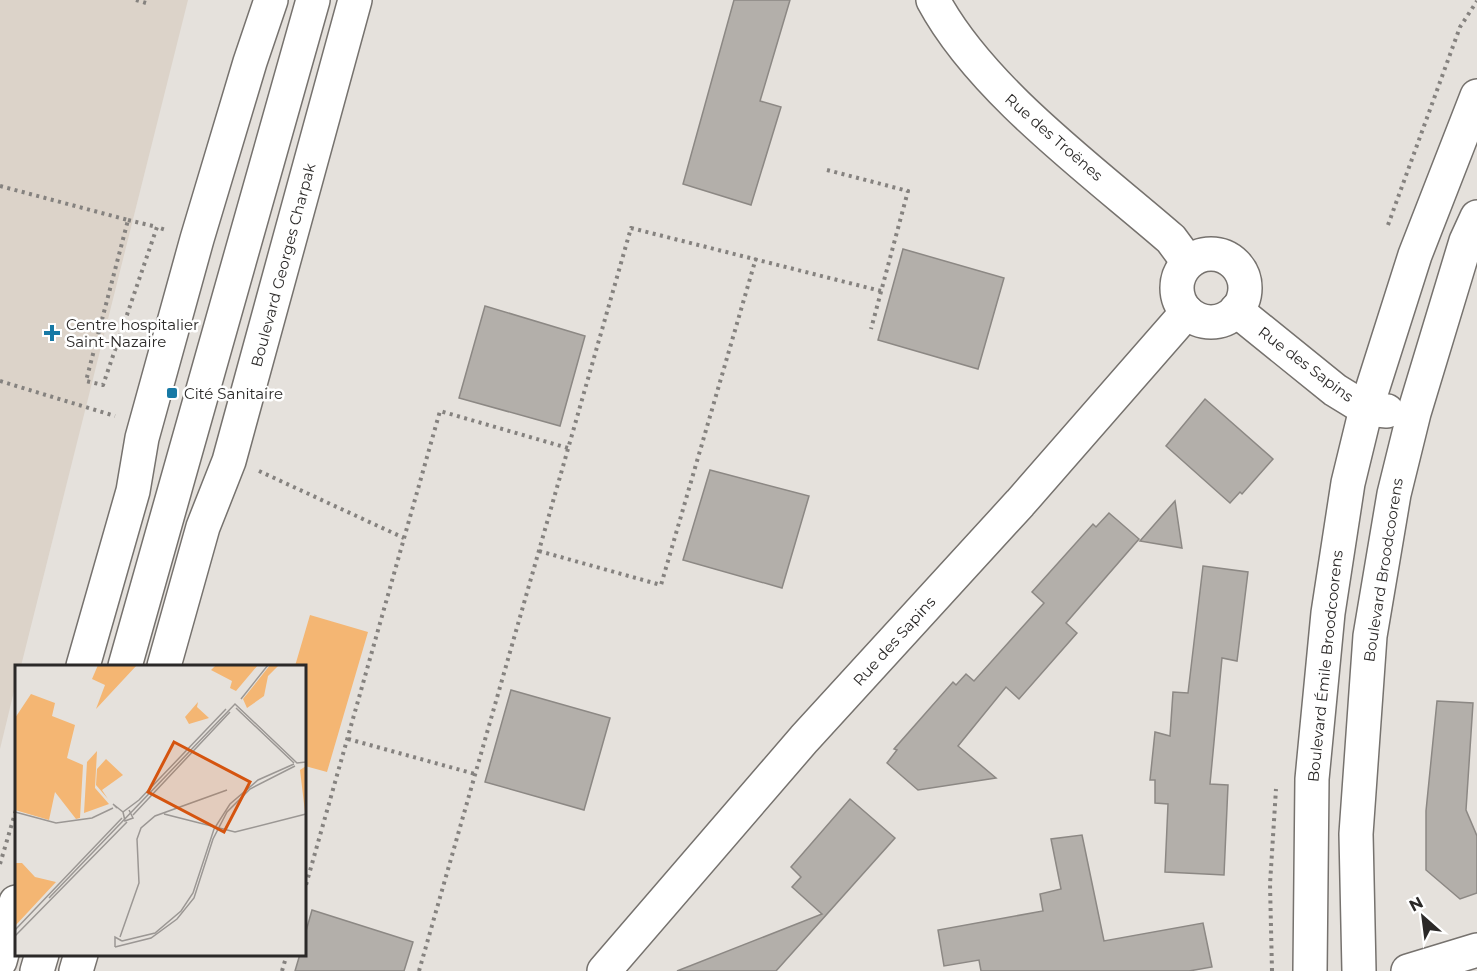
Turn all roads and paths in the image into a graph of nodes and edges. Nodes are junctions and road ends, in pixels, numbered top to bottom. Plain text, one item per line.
1 (136, 0) edge
2 (271, 0) edge
3 (313, 0) edge
4 (355, 0) edge
5 (933, 0) edge
6 (146, 3) dead end
7 (1477, 96) edge
8 (827, 170) dead end
9 (0, 186) edge
10 (1477, 216) edge
11 (128, 220) junction
12 (157, 227) junction
13 (167, 231) dead end
14 (756, 258) junction
15 (1188, 262) junction
16 (881, 291) junction
17 (1236, 310) junction
18 (1187, 312) junction
19 (871, 329) dead end
20 (0, 381) edge
21 (1366, 409) junction
22 (103, 412) dead end
23 (1414, 413) junction
24 (568, 448) junction
25 (250, 467) dead end
26 (404, 538) junction
27 (539, 551) junction
28 (83, 665) edge
29 (125, 665) edge
30 (164, 665) edge
31 (348, 739) junction
32 (475, 774) junction
33 (15, 813) edge
34 (0, 864) edge
35 (306, 885) edge
36 (15, 906) edge
37 (1477, 950) edge
38 (41, 956) edge
39 (80, 956) edge
40 (286, 956) edge
41 (0, 961) edge
42 (37, 971) edge
43 (76, 971) edge
44 (282, 971) edge
45 (419, 971) edge
46 (604, 971) edge
47 (1310, 971) edge
48 (1359, 971) edge
49 (1408, 971) edge

1 - 6 path
2 - 28 street
3 - 29 street
4 - 30 street, Boulevard Georges Charpak
5 - 15 street, Rue des Troënes
7 - 21 street, Boulevard Émile Broodcoorens
8 - 16 path
9 - 11 path
10 - 23 street, Boulevard Broodcoorens
11 - 12 path
11 - 12 path
12 - 13 path
14 - 16 path
14 - 24 path
14 - 27 path
15 - 17 street
15 - 18 street
16 - 19 path
17 - 18 street
17 - 21 street, Rue des Sapins
18 - 46 street, Rue des Sapins
20 - 22 path
21 - 23 street, Rue des Sapins
21 - 47 street, Boulevard Émile Broodcoorens
23 - 48 street, Boulevard Broodcoorens
24 - 26 path
24 - 27 path
25 - 26 path
26 - 31 path
27 - 32 path
31 - 32 path
31 - 35 path
32 - 45 path
33 - 34 path
36 - 41 street
37 - 49 street
38 - 42 street
39 - 43 street
40 - 44 path

